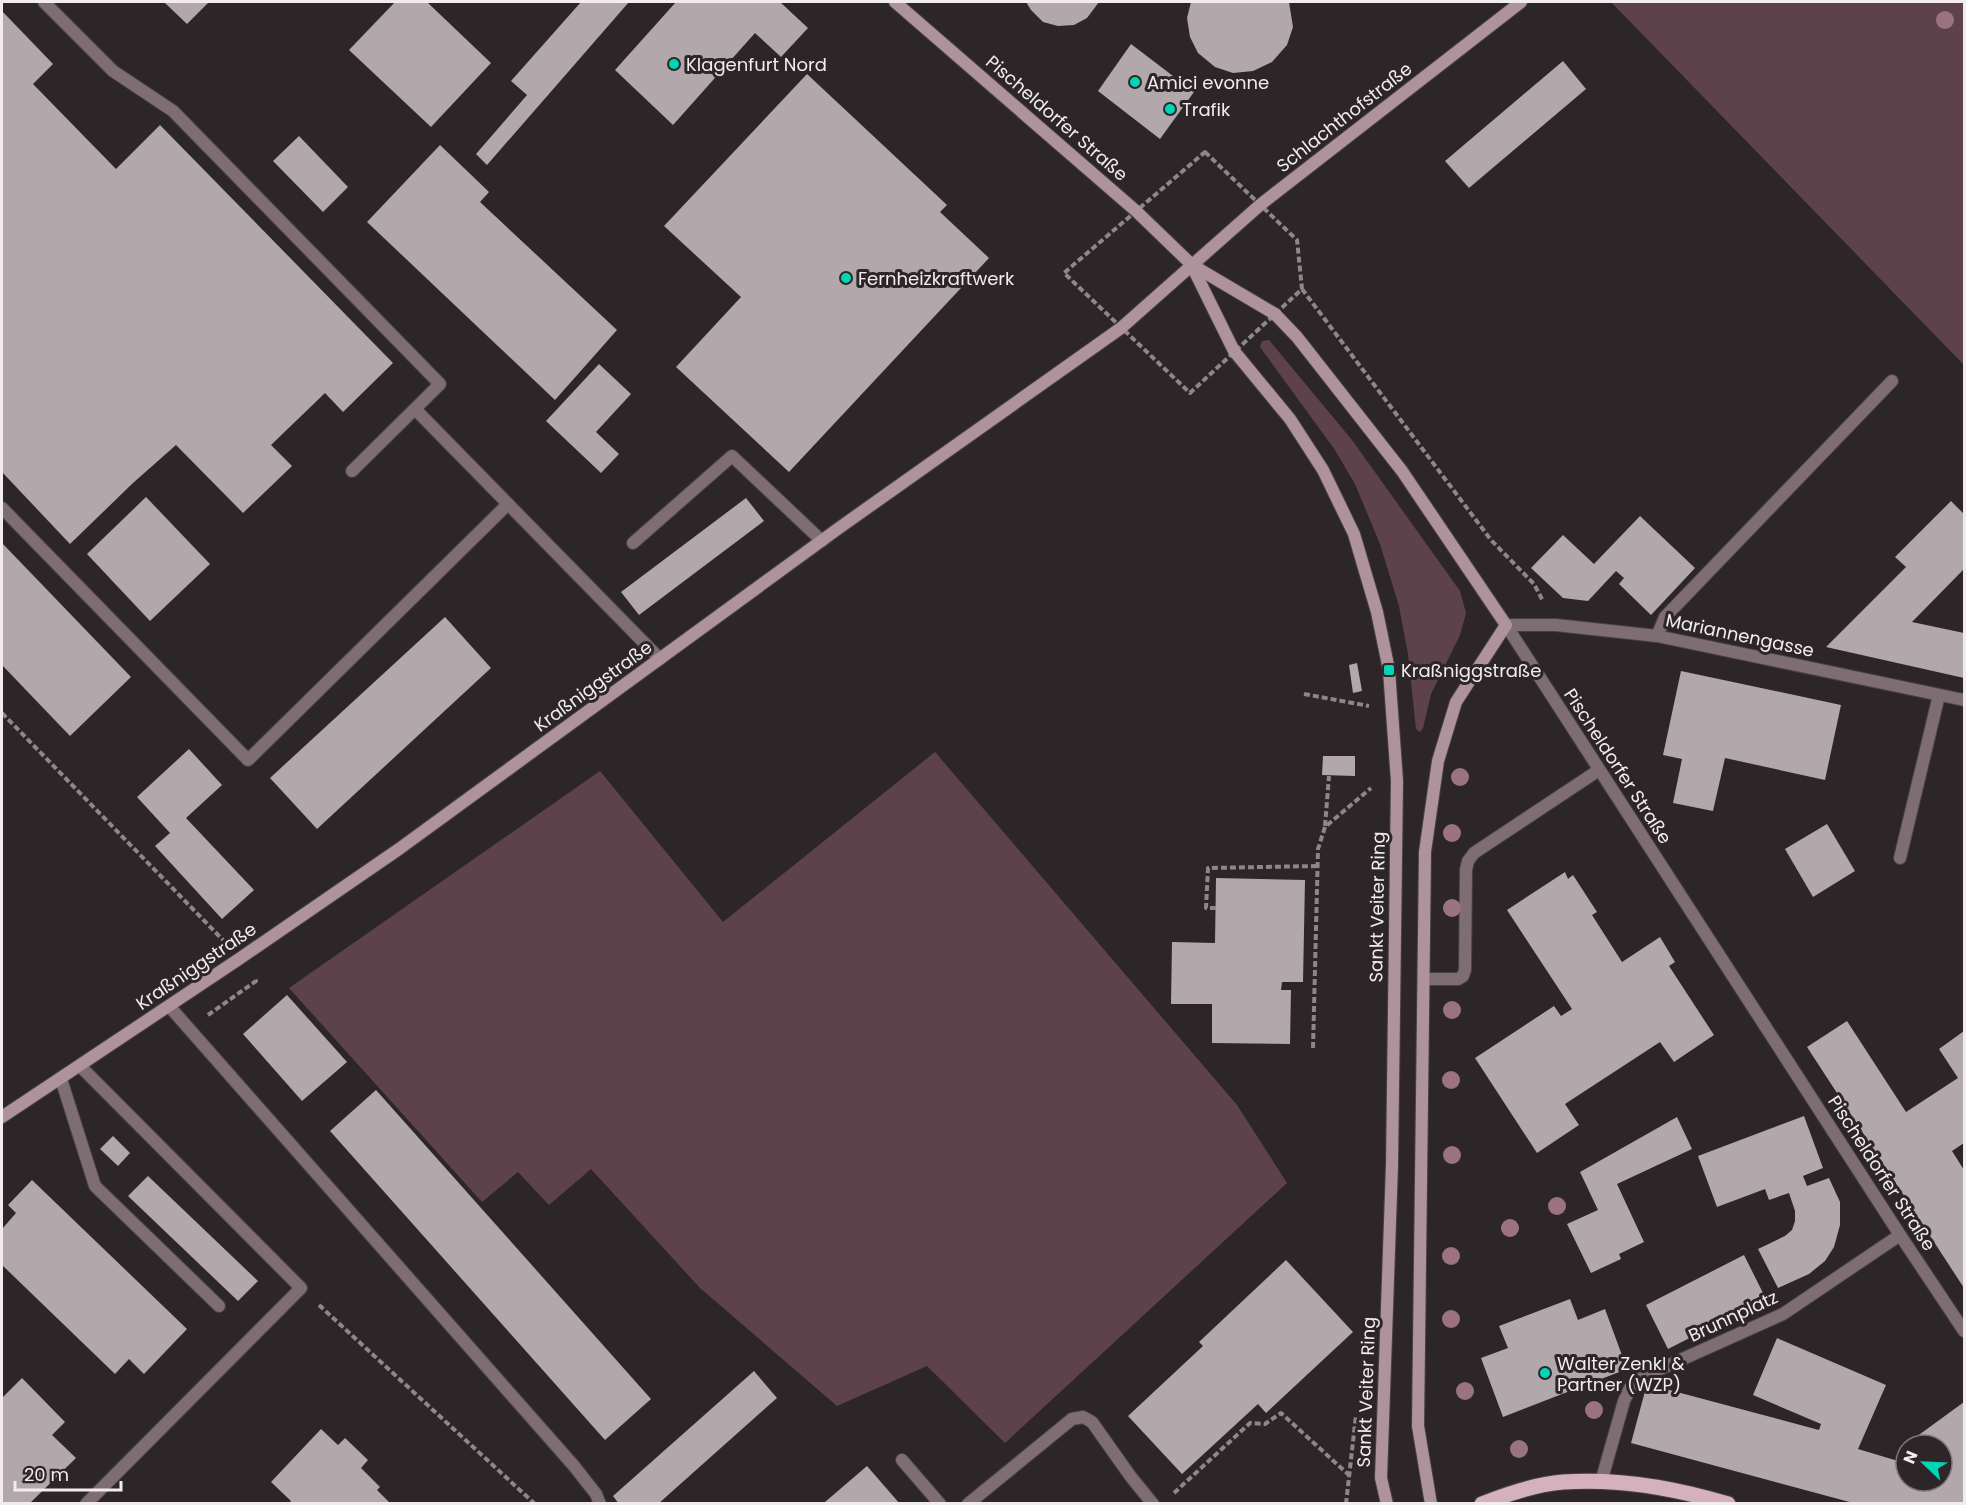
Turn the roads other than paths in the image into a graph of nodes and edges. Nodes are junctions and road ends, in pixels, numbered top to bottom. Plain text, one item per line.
1 (44, 2) edge
2 (896, 2) edge
3 (1521, 2) edge
4 (1192, 265) junction
5 (1234, 351) joint
6 (1892, 381) dead end
7 (415, 409) junction
8 (352, 471) dead end
9 (508, 504) junction
10 (2, 508) edge
11 (822, 541) junction
12 (633, 543) dead end
13 (1506, 625) junction
14 (1657, 636) junction
15 (660, 660) junction
16 (1939, 695) junction
17 (1965, 700) edge
18 (1599, 770) junction
19 (1900, 858) dead end
20 (1424, 979) junction
21 (169, 1006) junction
22 (80, 1066) junction
23 (61, 1079) junction
24 (2, 1118) edge
25 (1900, 1235) junction
26 (219, 1306) dead end
27 (1965, 1331) edge
28 (902, 1460) dead end
29 (1601, 1482) junction
30 (86, 1503) edge
31 (600, 1503) edge
32 (940, 1503) edge
33 (968, 1503) edge
34 (1153, 1503) edge
35 (1387, 1503) edge
36 (1431, 1503) edge
37 (1482, 1503) edge
38 (1728, 1503) edge

1 - 7 street
2 - 4 main road, Pischeldorfer Straße
3 - 4 main road, Schlachthofstraße
4 - 5 main road, Pischeldorfer Straße
4 - 11 main road, Kraßniggstraße
4 - 13 main road, Pischeldorfer Straße
5 - 35 main road, Sankt Veiter Ring
6 - 14 street
7 - 8 street
7 - 9 street
9 - 10 street
9 - 15 street
11 - 12 street
11 - 15 main road, Kraßniggstraße
13 - 14 street, Mariannengasse
13 - 18 street, Pischeldorfer Straße
13 - 20 main road
14 - 16 street, Mariannengasse
15 - 21 main road, Kraßniggstraße
16 - 17 street, Mariannengasse
16 - 19 street
18 - 20 street
18 - 25 street, Pischeldorfer Straße
20 - 36 main road
21 - 22 main road, Kraßniggstraße
21 - 31 street
22 - 23 main road, Kraßniggstraße
22 - 30 street
23 - 24 main road, Kraßniggstraße
23 - 26 street
25 - 27 street, Pischeldorfer Straße
25 - 29 street, Brunnplatz
28 - 32 street
29 - 37 main road
29 - 38 main road
33 - 34 street

